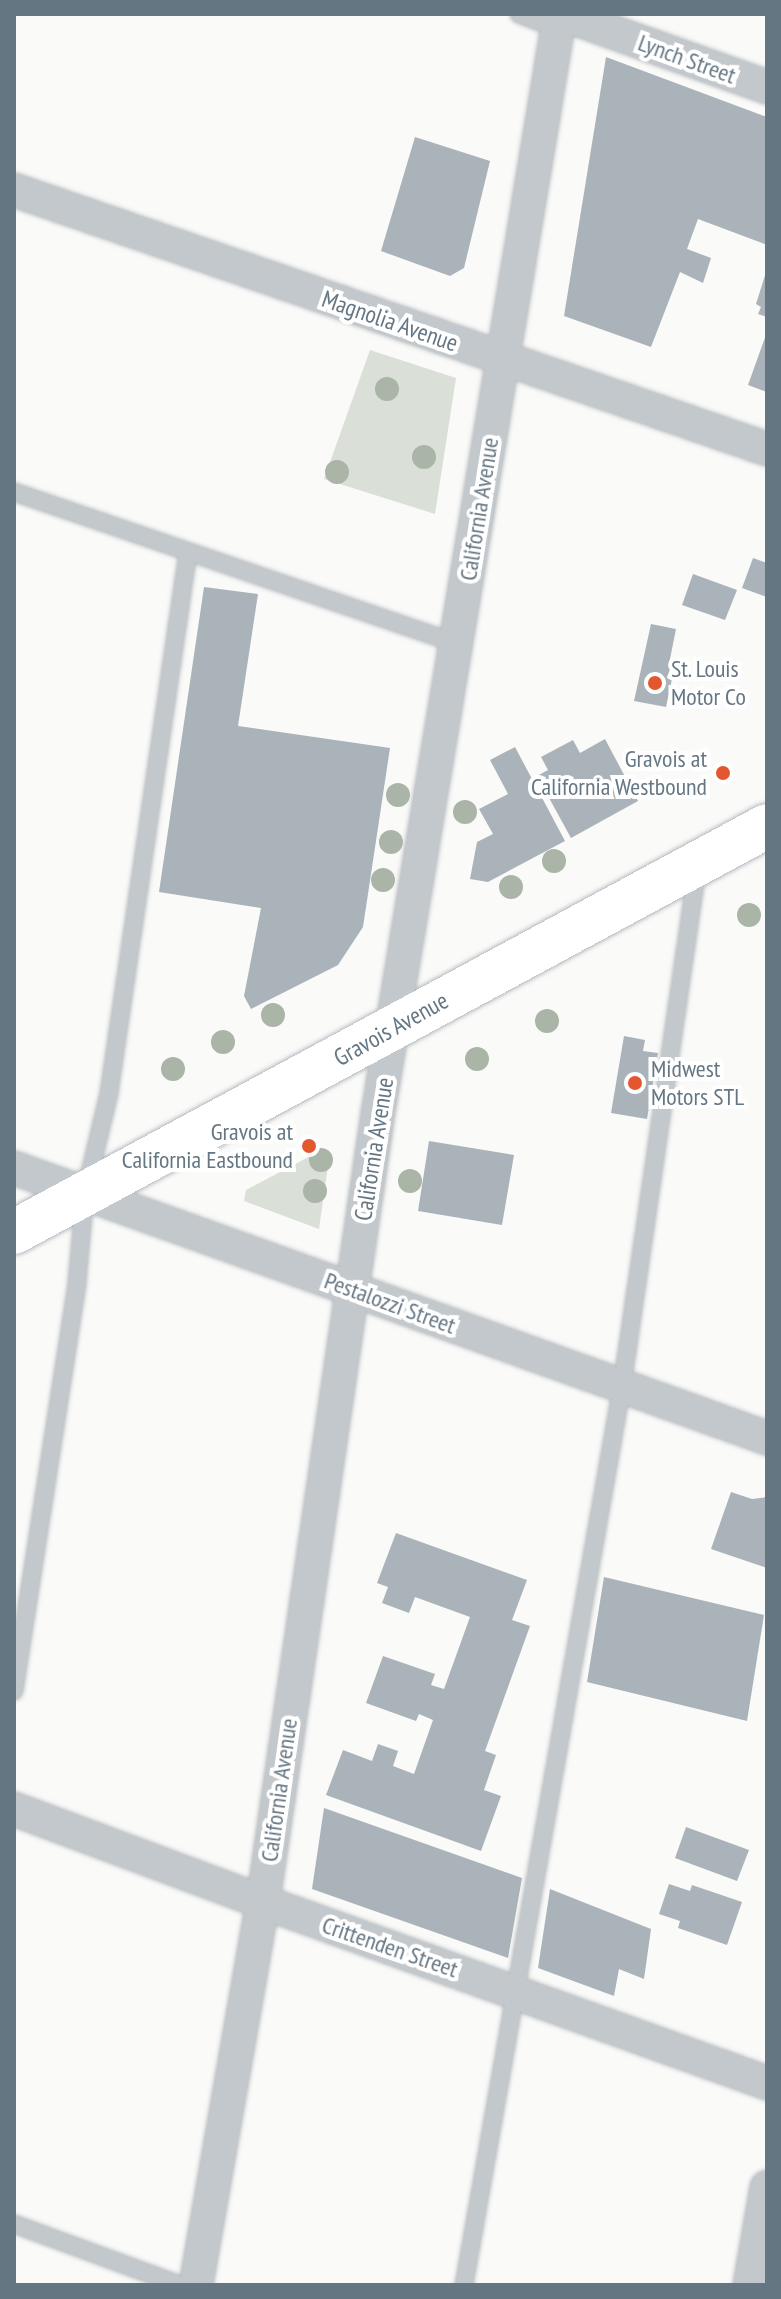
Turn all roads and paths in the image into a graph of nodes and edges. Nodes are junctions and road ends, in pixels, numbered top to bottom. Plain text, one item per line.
1 (519, 14) edge
2 (560, 19) edge
3 (767, 87) edge
4 (14, 190) edge
5 (504, 360) junction
6 (767, 449) edge
7 (14, 492) edge
8 (188, 552) junction
9 (457, 644) junction
10 (767, 826) edge
11 (698, 863) junction
12 (394, 1028) junction
13 (14, 1168) edge
14 (85, 1194) junction
15 (14, 1232) edge
16 (352, 1289) junction
17 (622, 1386) junction
18 (767, 1438) edge
19 (14, 1691) edge
20 (14, 1809) edge
21 (263, 1902) junction
22 (516, 1992) junction
23 (767, 2083) edge
24 (767, 2187) edge
25 (14, 2224) edge
26 (180, 2285) edge
27 (196, 2285) edge
28 (464, 2285) edge
29 (750, 2285) edge

1 - 2 lane
2 - 3 street, Lynch Street
2 - 5 street, California Avenue
4 - 5 street, Magnolia Avenue
5 - 6 street, Magnolia Avenue
5 - 9 street, California Avenue
7 - 8 lane
8 - 9 lane
8 - 14 lane
9 - 12 street, California Avenue
10 - 11 main road, Gravois Avenue
11 - 12 main road, Gravois Avenue
11 - 17 lane
12 - 14 main road, Gravois Avenue
12 - 16 street, California Avenue
13 - 14 street, Pestalozzi Street
14 - 15 main road, Gravois Avenue
14 - 16 street, Pestalozzi Street
14 - 19 lane
16 - 17 street, Pestalozzi Street
16 - 21 street, California Avenue
17 - 18 street, Pestalozzi Street
17 - 22 lane
20 - 21 street, Crittenden Street
21 - 22 street, Crittenden Street
21 - 27 street, California Avenue
22 - 23 street, Crittenden Street
22 - 28 lane
24 - 29 street
25 - 26 lane

